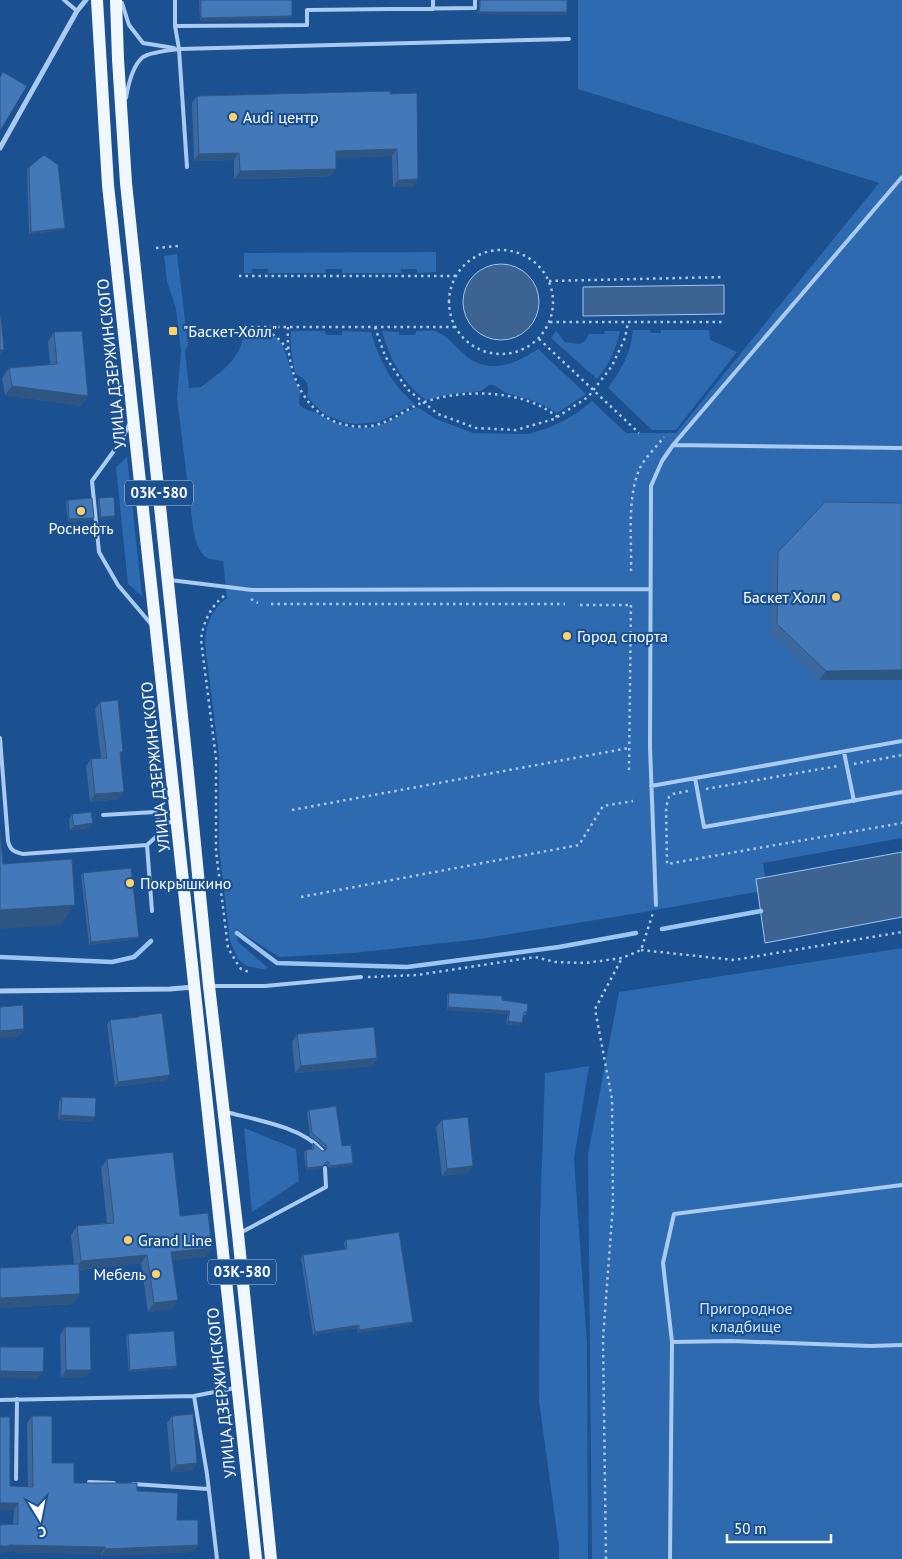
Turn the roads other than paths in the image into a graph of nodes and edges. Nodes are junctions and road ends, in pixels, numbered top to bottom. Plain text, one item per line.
1 (64, 0) edge
2 (86, 0) edge
3 (97, 0) edge
4 (116, 0) edge
5 (121, 0) edge
6 (175, 0) edge
7 (433, 0) edge
8 (475, 0) edge
9 (433, 9) junction
10 (78, 11) junction
11 (175, 26) junction
12 (569, 39) dead end
13 (179, 48) junction
14 (24, 92) edge
15 (31, 92) junction
16 (122, 133) junction
17 (0, 148) edge
18 (187, 167) dead end
19 (902, 177) edge
20 (134, 417) junction
21 (673, 445) junction
22 (902, 448) edge
23 (151, 578) junction
24 (168, 580) junction
25 (650, 589) junction
26 (156, 630) junction
27 (0, 738) edge
28 (902, 741) edge
29 (844, 752) junction
30 (695, 778) junction
31 (651, 786) junction
32 (902, 792) edge
33 (854, 801) junction
34 (103, 815) dead end
35 (177, 822) junction
36 (158, 823) junction
37 (148, 845) junction
38 (656, 905) road end
39 (152, 911) dead end
40 (361, 977) road end
41 (209, 986) junction
42 (194, 987) junction
43 (0, 991) edge
44 (224, 1111) junction
45 (322, 1150) edge
46 (325, 1168) edge
47 (902, 1185) edge
48 (238, 1234) junction
49 (672, 1342) junction
50 (902, 1345) edge
51 (237, 1388) junction
52 (194, 1396) junction
53 (17, 1399) junction
54 (0, 1400) edge
55 (16, 1479) dead end
56 (89, 1482) edge
57 (119, 1483) edge
58 (129, 1484) edge
59 (208, 1489) junction
60 (217, 1559) edge
61 (256, 1559) edge
62 (271, 1559) edge
63 (670, 1559) edge

1 - 10 lane
2 - 10 street
3 - 20 main road, УЛИЦА ДЗЕРЖИНСКОГО / 03К-580
4 - 16 main road, УЛИЦА ДЗЕРЖИНСКОГО / 03К-580
5 - 13 lane
6 - 11 lane
7 - 9 lane
8 - 9 lane
9 - 11 lane
10 - 15 street
11 - 13 lane
12 - 13 lane
13 - 16 lane
13 - 18 lane
14 - 15 lane
15 - 17 street
16 - 24 main road, УЛИЦА ДЗЕРЖИНСКОГО / 03К-580
19 - 21 lane
20 - 23 main road, УЛИЦА ДЗЕРЖИНСКОГО / 03К-580
20 - 26 lane
21 - 22 lane
21 - 25 lane
23 - 24 main road
23 - 26 main road, УЛИЦА ДЗЕРЖИНСКОГО / 03К-580
24 - 25 lane
24 - 41 main road, УЛИЦА ДЗЕРЖИНСКОГО / 03К-580
25 - 31 lane
26 - 35 main road, УЛИЦА ДЗЕРЖИНСКОГО / 03К-580
27 - 37 lane
28 - 29 lane
29 - 30 lane
29 - 33 lane
30 - 31 lane
30 - 33 lane
31 - 38 lane
32 - 33 lane
34 - 36 lane
35 - 36 lane
35 - 42 main road, УЛИЦА ДЗЕРЖИНСКОГО / 03К-580
36 - 37 lane
37 - 39 lane
40 - 41 lane
41 - 42 main road
41 - 44 main road, УЛИЦА ДЗЕРЖИНСКОГО / 03К-580
42 - 43 street
42 - 51 main road, УЛИЦА ДЗЕРЖИНСКОГО / 03К-580
44 - 45 lane
44 - 48 main road, УЛИЦА ДЗЕРЖИНСКОГО / 03К-580
46 - 48 lane
47 - 49 lane
48 - 62 main road, УЛИЦА ДЗЕРЖИНСКОГО / 03К-580
49 - 50 lane
49 - 63 lane
51 - 52 lane
51 - 61 main road, УЛИЦА ДЗЕРЖИНСКОГО / 03К-580
52 - 53 lane
52 - 59 lane
53 - 54 lane
53 - 55 lane
56 - 57 lane
58 - 59 lane
59 - 60 lane

